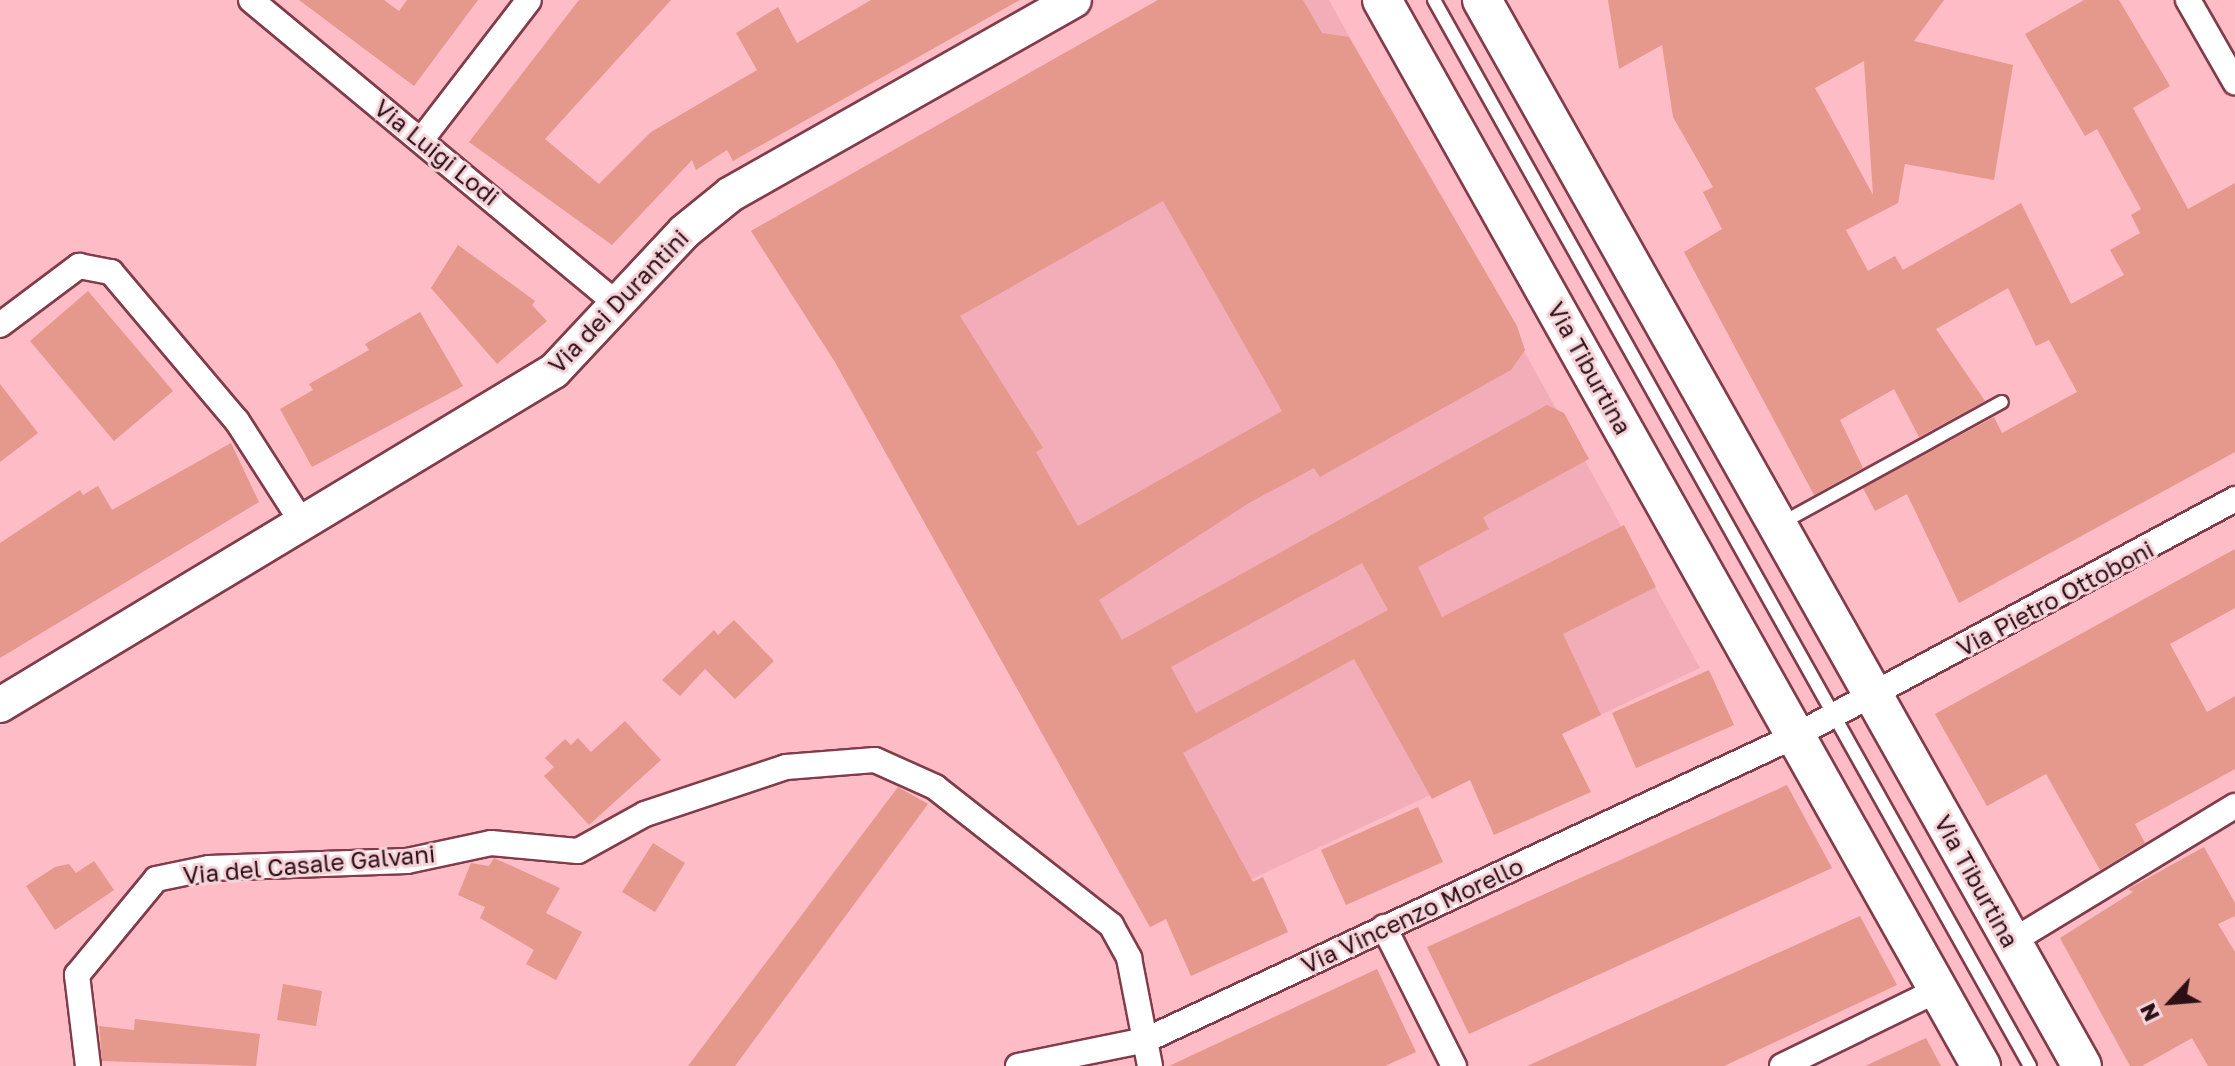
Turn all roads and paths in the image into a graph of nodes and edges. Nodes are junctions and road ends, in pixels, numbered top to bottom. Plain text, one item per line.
1 (251, 0) edge
2 (529, 0) edge
3 (1382, 0) edge
4 (1434, 0) edge
5 (1482, 0) edge
6 (2188, 0) edge
7 (1063, 3) edge
8 (2235, 82) edge
9 (422, 139) junction
10 (620, 306) junction
11 (0, 325) edge
12 (2002, 402) dead end
13 (2235, 499) edge
14 (303, 524) junction
15 (1777, 525) junction
16 (1873, 695) junction
17 (0, 705) edge
18 (1834, 716) junction
19 (1797, 735) junction
20 (2235, 806) edge
21 (1384, 927) junction
22 (2011, 942) junction
23 (1938, 990) junction
24 (1146, 1040) junction
25 (88, 1066) edge
26 (1018, 1066) edge
27 (1150, 1066) edge
28 (1454, 1066) edge
29 (1782, 1066) edge
30 (1981, 1066) edge
31 (2030, 1066) edge
32 (2082, 1066) edge

1 - 9 street, Via Luigi Lodi
2 - 9 street
3 - 19 main road, Via Tiburtina
4 - 18 lane, Via Tiburtina
5 - 15 main road, Via Tiburtina
6 - 8 street
7 - 10 street, Via dei Durantini
9 - 10 street, Via Luigi Lodi
10 - 14 street, Via dei Durantini
11 - 14 street
12 - 15 lane
13 - 16 street, Via Pietro Ottoboni
14 - 17 street, Via dei Durantini
15 - 16 main road, Via Tiburtina
16 - 18 street
16 - 22 main road, Via Tiburtina
18 - 19 street
18 - 31 lane, Via Tiburtina
19 - 21 street, Via Vincenzo Morello
19 - 23 main road, Via Tiburtina
20 - 22 street
21 - 24 street, Via Vincenzo Morello
21 - 28 street
22 - 32 main road, Via Tiburtina
23 - 29 street
23 - 30 main road, Via Tiburtina
24 - 25 street, Via del Casale Galvani
24 - 26 street, Via Vincenzo Morello
24 - 27 street, Via del Casale Galvani

